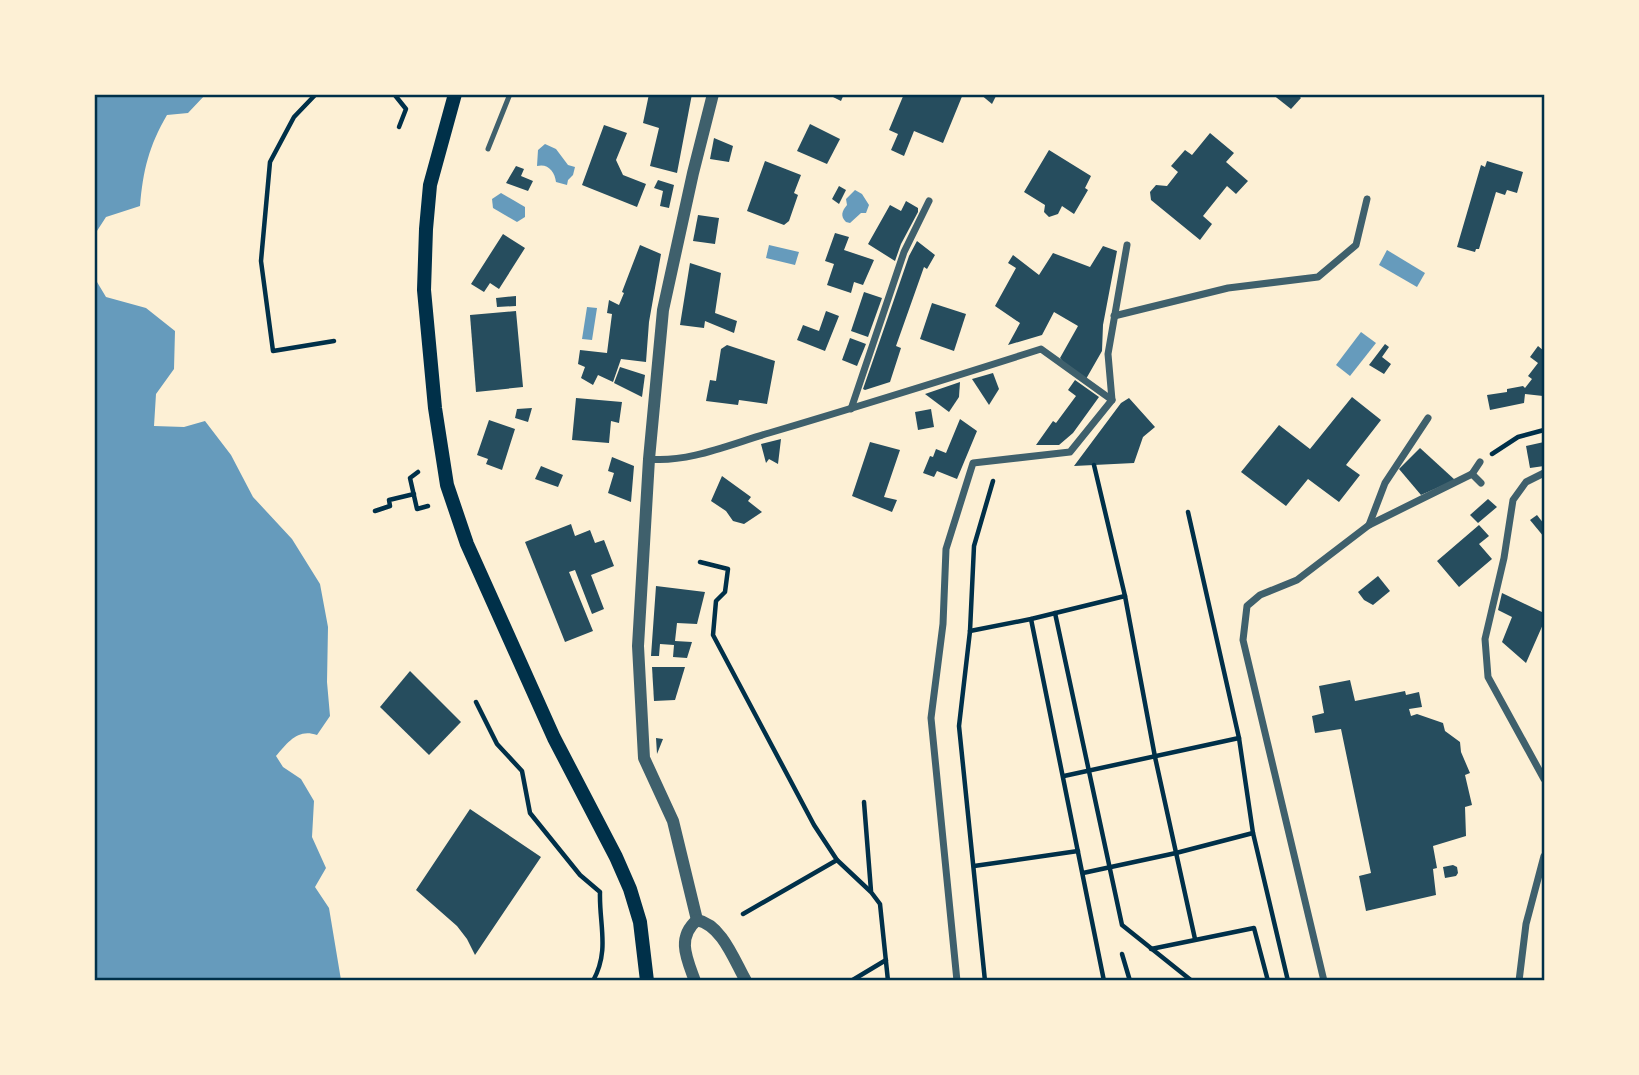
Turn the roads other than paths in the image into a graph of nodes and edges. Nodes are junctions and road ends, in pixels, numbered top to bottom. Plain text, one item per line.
1 (455, 94) edge
2 (510, 94) edge
3 (713, 94) edge
4 (488, 149) dead end
5 (1367, 199) dead end
6 (929, 201) dead end
7 (1127, 245) dead end
8 (1114, 316) junction
9 (1112, 400) junction
10 (850, 409) junction
11 (1428, 418) dead end
12 (649, 459) junction
13 (1480, 462) road end
14 (1545, 473) edge
15 (1472, 474) junction
16 (1481, 483) dead end
17 (1369, 525) junction
18 (1545, 779) edge
19 (1545, 856) edge
20 (696, 920) junction
21 (647, 981) edge
22 (695, 981) edge
23 (746, 981) edge
24 (957, 981) edge
25 (1324, 981) edge
26 (1519, 981) edge

1 - 21 main road
2 - 4 lane
3 - 12 street
5 - 8 street
6 - 10 street
7 - 8 street
8 - 9 street
9 - 10 street
9 - 24 street
10 - 12 street
11 - 17 street
12 - 20 street
13 - 15 street
14 - 18 street
15 - 16 street
15 - 17 street
17 - 25 street
19 - 26 street
20 - 22 street
20 - 23 street

